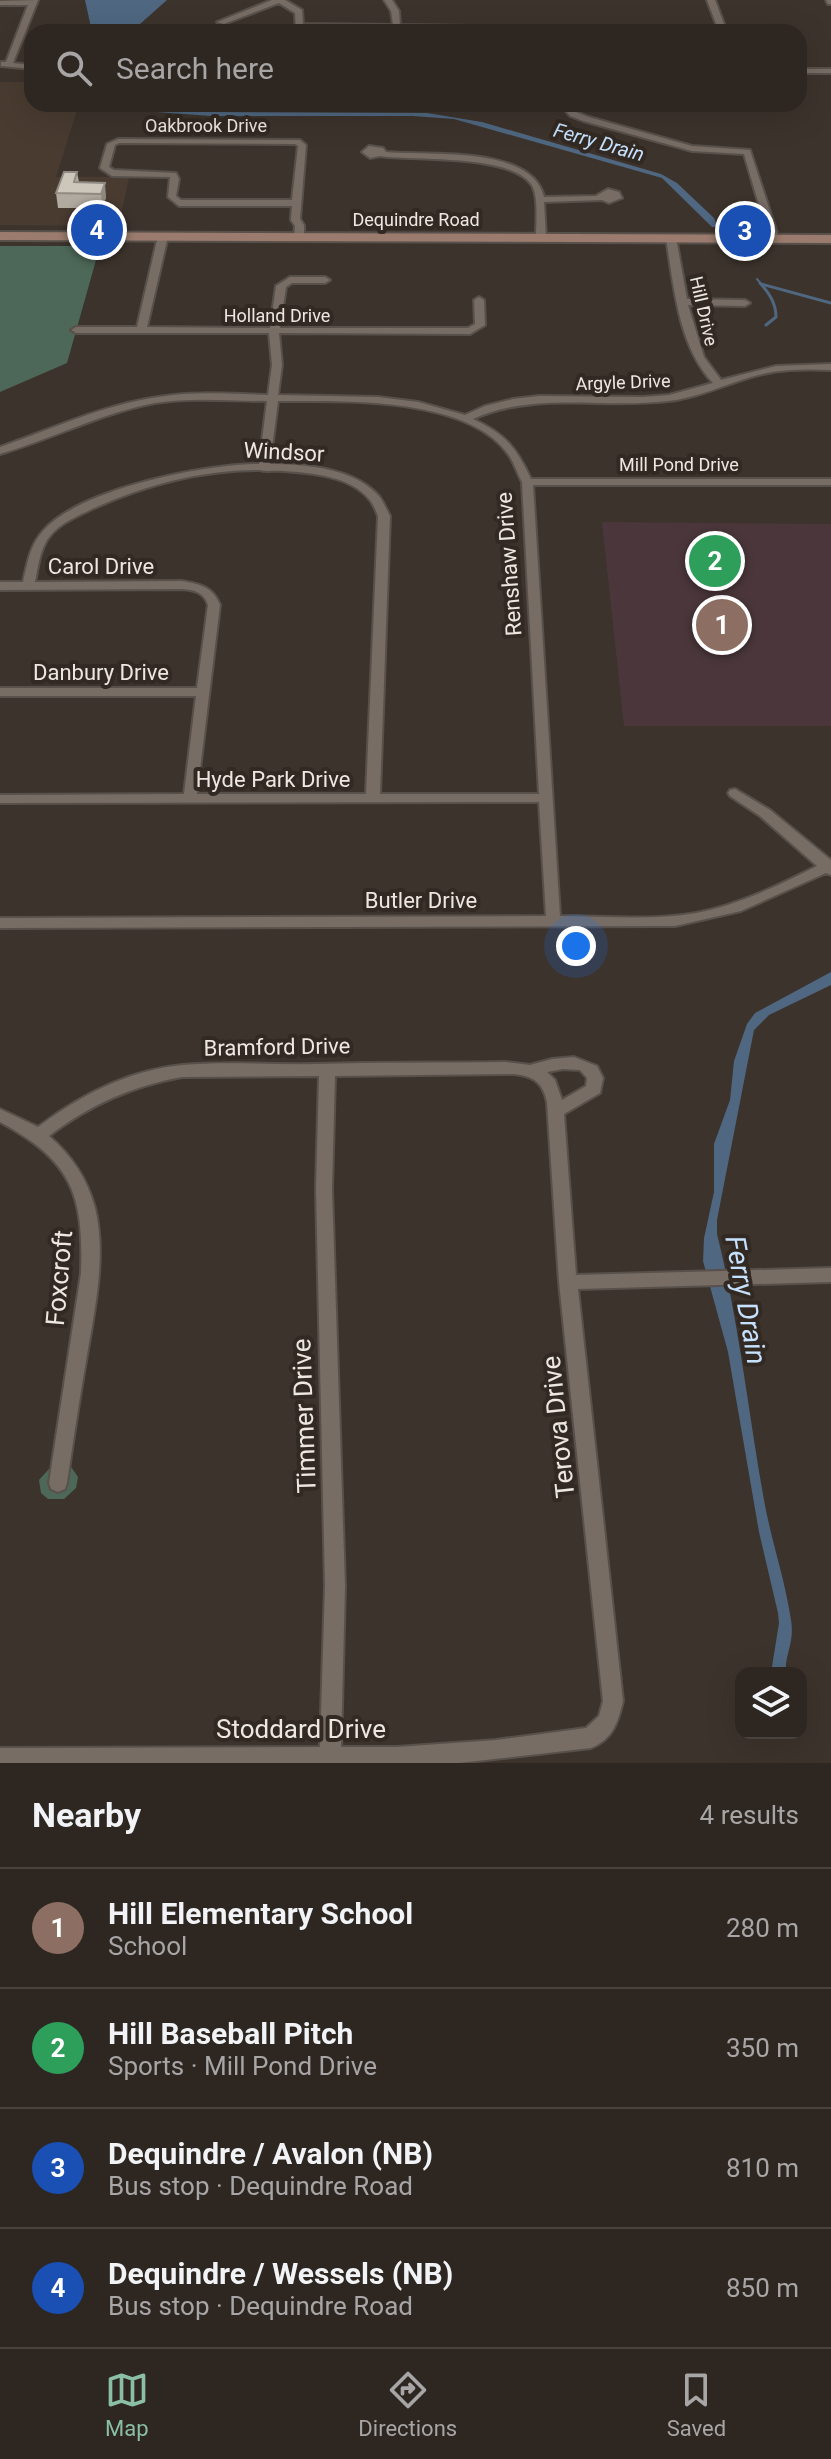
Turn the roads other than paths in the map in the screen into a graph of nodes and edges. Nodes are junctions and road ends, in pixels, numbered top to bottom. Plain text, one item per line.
1 (280, 0) edge
2 (388, 0) edge
3 (711, 0) edge
4 (32, 1) edge
5 (0, 3) edge
6 (221, 22) dead end
7 (300, 24) edge
8 (397, 24) edge
9 (720, 24) edge
10 (24, 63) edge
11 (5, 64) edge
12 (20, 64) junction
13 (24, 65) edge
14 (807, 71) edge
15 (831, 71) edge
16 (571, 112) edge
17 (382, 154) dead end
18 (601, 198) dead end
19 (538, 200) junction
20 (297, 203) junction
21 (0, 236) edge
22 (163, 236) junction
23 (293, 237) junction
24 (541, 238) junction
25 (671, 238) junction
26 (774, 239) junction
27 (831, 239) edge
28 (325, 280) dead end
29 (479, 300) dead end
30 (685, 302) junction
31 (745, 303) dead end
32 (76, 330) dead end
33 (141, 330) junction
34 (275, 331) junction
35 (831, 367) edge
36 (719, 384) junction
37 (273, 398) junction
38 (464, 419) junction
39 (0, 451) edge
40 (264, 469) junction
41 (527, 482) junction
42 (831, 482) edge
43 (0, 586) edge
44 (28, 586) junction
45 (0, 692) edge
46 (203, 692) junction
47 (735, 793) dead end
48 (373, 798) junction
49 (546, 798) junction
50 (0, 799) edge
51 (190, 799) junction
52 (830, 867) edge
53 (553, 922) junction
54 (0, 923) edge
55 (327, 1068) junction
56 (533, 1070) junction
57 (555, 1112) junction
58 (0, 1115) edge
59 (38, 1136) junction
60 (831, 1275) edge
61 (568, 1282) junction
62 (58, 1483) dead end
63 (600, 1732) joint
64 (0, 1758) edge
65 (330, 1761) edge

1 - 6 street
1 - 7 street
2 - 8 street
3 - 9 street
4 - 5 street
4 - 11 street
10 - 12 street
11 - 12 street
12 - 13 street
14 - 15 street
16 - 26 street
17 - 19 street
18 - 19 street
19 - 24 street
20 - 20 street, Oakbrook Drive
20 - 23 street
21 - 22 main road, Dequindre Road
22 - 23 main road, Dequindre Road
22 - 33 street
23 - 24 main road, Dequindre Road
24 - 25 main road, Dequindre Road
25 - 26 main road, Dequindre Road
25 - 30 street, Hill Drive
26 - 27 main road, Dequindre Road
28 - 34 street
29 - 34 street, Holland Drive
30 - 31 street
30 - 36 street, Hill Drive
32 - 33 street, Holland Drive
33 - 34 street, Holland Drive
34 - 37 street
35 - 36 street, Argyle Drive
36 - 38 street, Argyle Drive
37 - 38 street, Renshaw Drive
37 - 39 street, Renshaw Drive
37 - 40 street
38 - 41 street, Renshaw Drive
40 - 44 street, Windsor
40 - 48 street, Windsor
41 - 42 street, Mill Pond Drive
41 - 49 street, Renshaw Drive
43 - 44 street, Carol Drive
44 - 46 street, Carol Drive
45 - 46 street, Danbury Drive
46 - 51 street
47 - 52 street
48 - 49 street, Hyde Park Drive
48 - 51 street, Hyde Park Drive
49 - 53 street, Renshaw Drive
50 - 51 street, Hyde Park Drive
52 - 53 street, Butler Drive
53 - 54 street, Butler Drive
55 - 56 street, Bramford Drive
55 - 59 street, Bramford Drive
55 - 65 street, Timmer Drive
56 - 57 street, Terova Drive
56 - 57 street, Bramford Drive
57 - 61 street, Terova Drive
58 - 59 street, Foxcroft
59 - 62 street, Foxcroft
60 - 61 street
61 - 63 street, Terova Drive
63 - 65 street, Stoddard Drive
64 - 65 street, Stoddard Drive

